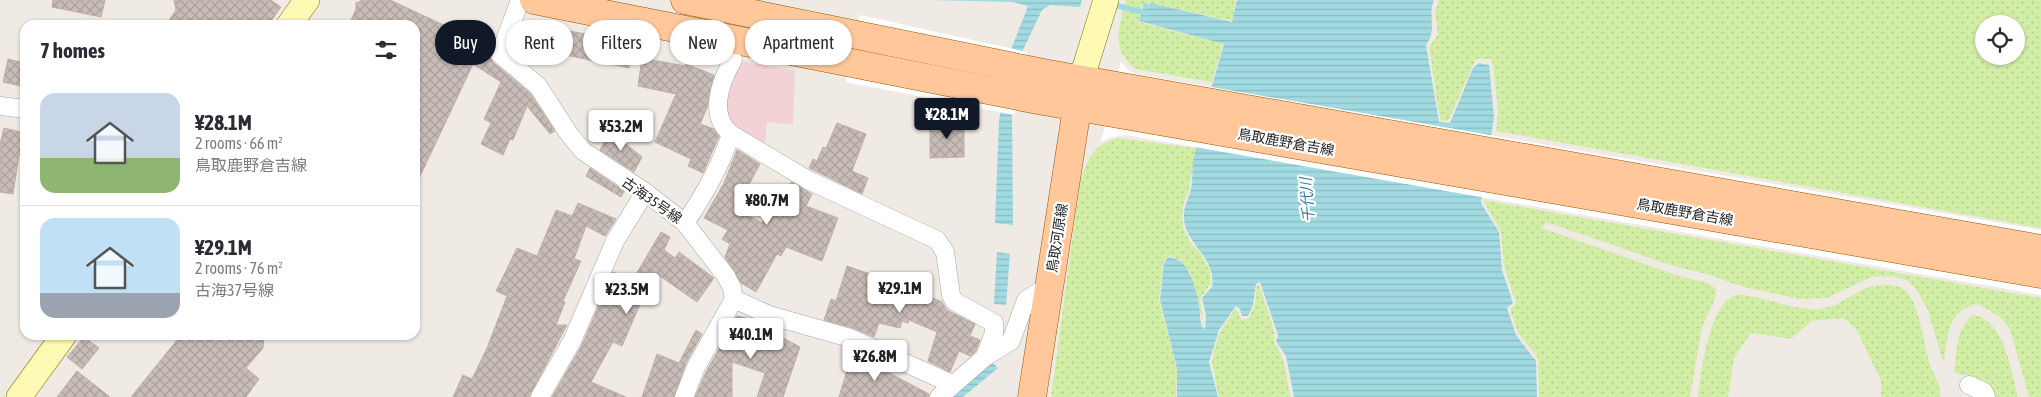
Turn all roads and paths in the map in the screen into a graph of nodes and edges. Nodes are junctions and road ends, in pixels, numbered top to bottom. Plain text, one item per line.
1 (307, 0) edge
2 (520, 0) edge
3 (534, 0) edge
4 (686, 0) edge
5 (1106, 0) edge
6 (293, 20) edge
7 (730, 65) edge
8 (1079, 93) junction
9 (1112, 99) junction
10 (0, 106) edge
11 (20, 109) edge
12 (731, 134) junction
13 (644, 192) junction
14 (685, 223) junction
15 (2041, 249) edge
16 (2041, 274) edge
17 (1050, 285) junction
18 (734, 299) junction
19 (60, 340) edge
20 (985, 357) junction
21 (952, 384) junction
22 (1969, 385) dead end
23 (1030, 391) edge
24 (19, 397) edge
25 (540, 397) edge
26 (684, 397) edge
27 (939, 397) edge
28 (1986, 397) edge

1 - 6 main road
2 - 13 street, 古海35号線
3 - 8 main road, 鳥取鹿野倉吉線
4 - 8 main road, 鳥取鹿野倉吉線
5 - 8 main road
7 - 12 street
8 - 9 main road, 鳥取鹿野倉吉線
8 - 17 main road, 鳥取河原線
9 - 15 main road, 鳥取鹿野倉吉線
9 - 16 main road, 鳥取鹿野倉吉線
10 - 11 street
12 - 14 street
12 - 20 street
13 - 14 street, 古海35号線
13 - 25 street
14 - 18 street, 古海35号線
17 - 20 street
17 - 23 main road, 鳥取河原線
18 - 21 street
18 - 26 street
19 - 24 main road
20 - 21 street
21 - 27 street
22 - 28 street

